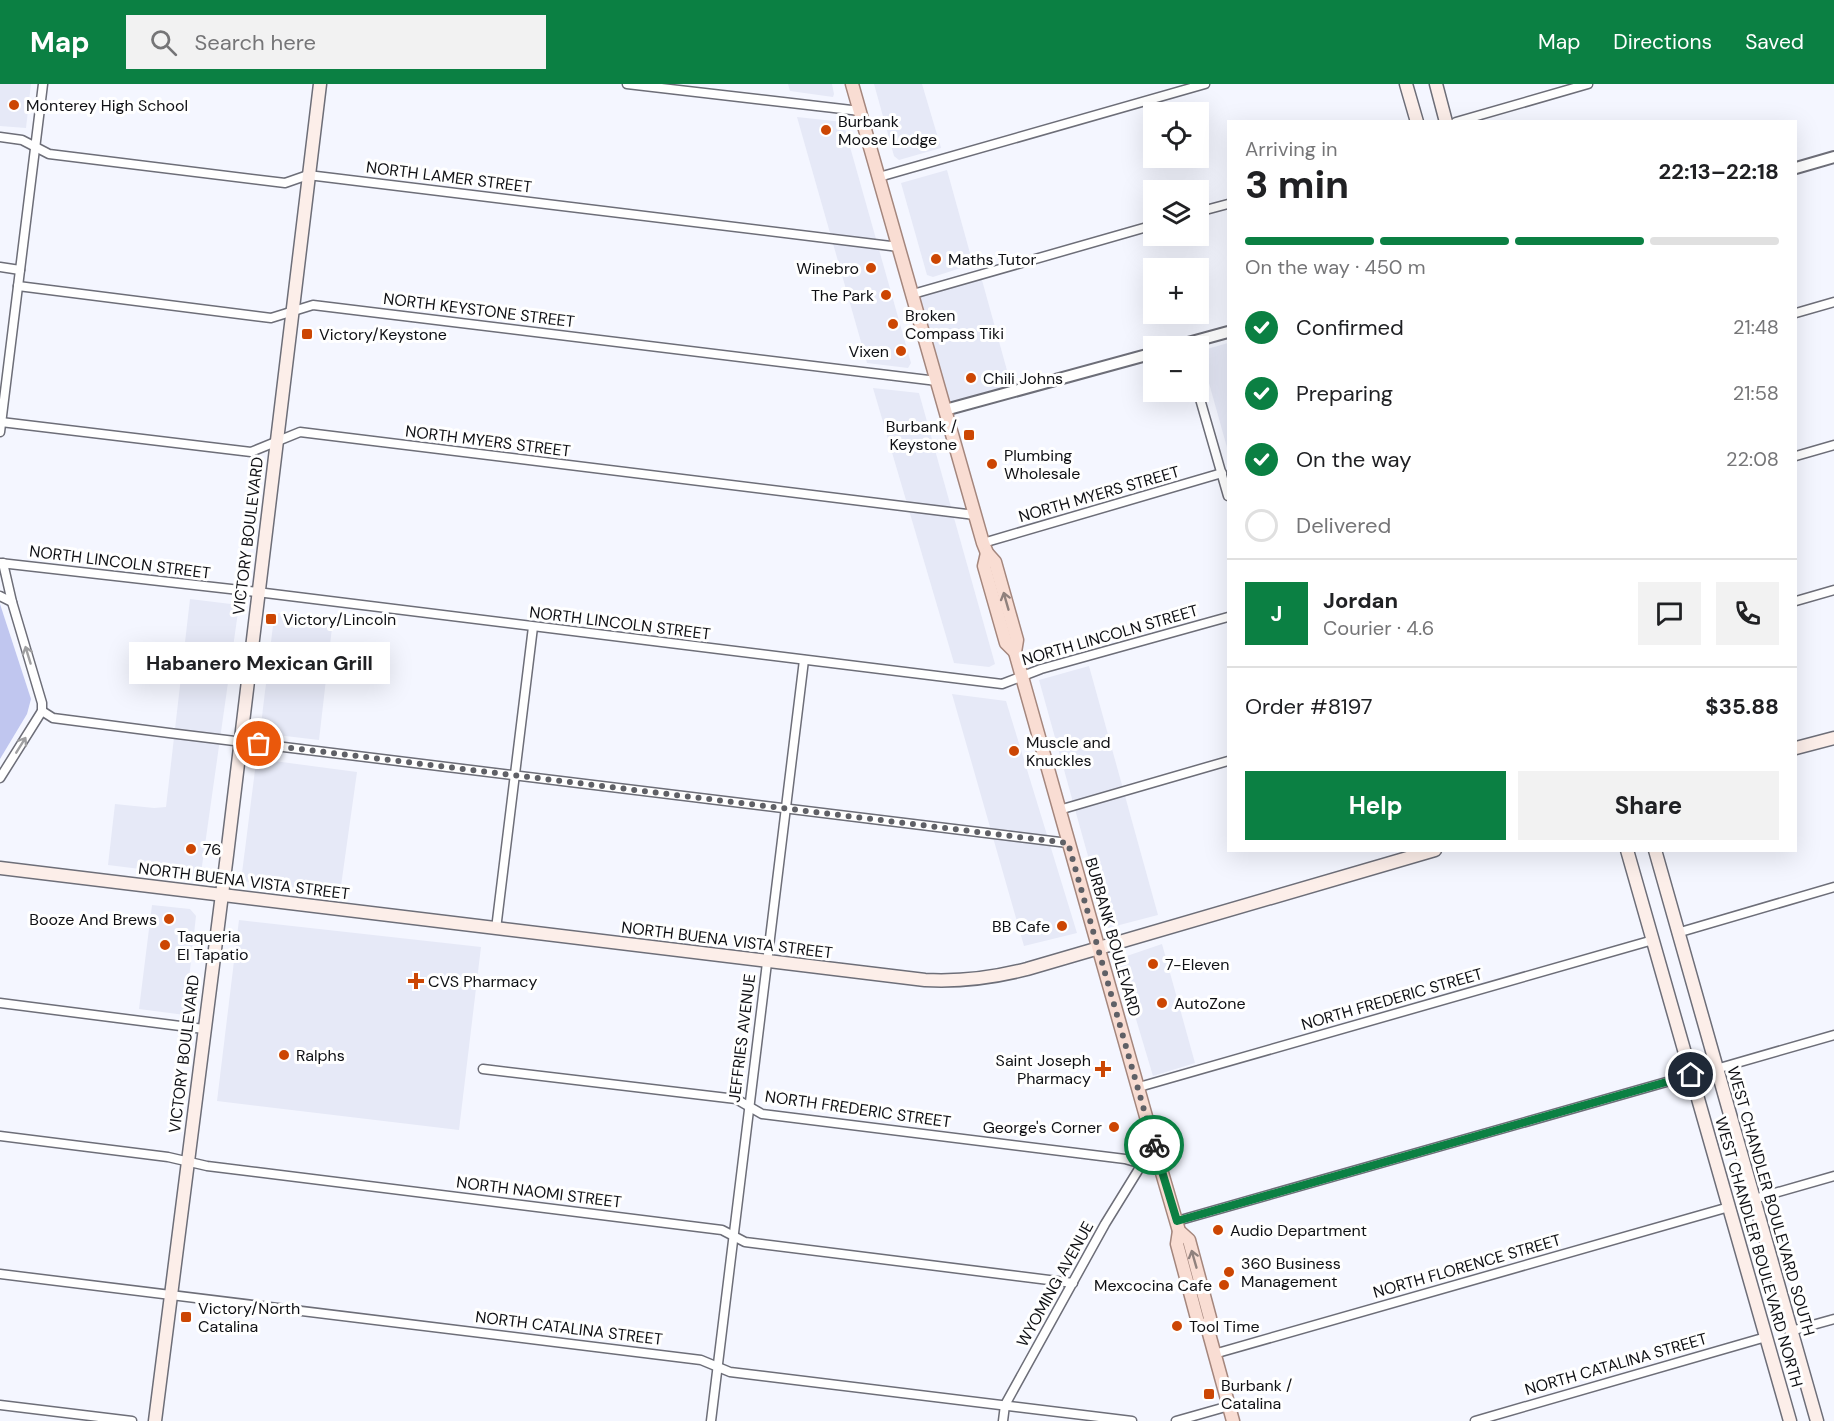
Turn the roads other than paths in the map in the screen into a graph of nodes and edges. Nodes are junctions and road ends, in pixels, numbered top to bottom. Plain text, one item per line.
1 (43, 84) edge
2 (320, 84) edge
3 (627, 84) edge
4 (852, 84) edge
5 (1205, 84) edge
6 (1406, 84) edge
7 (1436, 84) edge
8 (1588, 84) edge
9 (860, 111) junction
10 (1416, 120) edge
11 (1445, 120) edge
12 (1463, 120) edge
13 (0, 137) edge
14 (36, 147) junction
15 (1834, 157) edge
16 (1797, 168) edge
17 (308, 175) junction
18 (879, 177) junction
19 (1227, 204) edge
20 (1209, 209) edge
21 (1143, 228) edge
22 (898, 247) junction
23 (0, 267) edge
24 (20, 270) junction
25 (18, 286) junction
26 (913, 294) junction
27 (1834, 302) edge
28 (292, 311) junction
29 (1797, 313) edge
30 (1227, 332) edge
31 (1209, 338) edge
32 (1143, 356) edge
33 (937, 381) junction
34 (2, 397) edge
35 (1201, 402) edge
36 (945, 410) junction
37 (1, 427) edge
38 (276, 444) junction
39 (1834, 445) edge
40 (1797, 456) edge
41 (1222, 473) junction
42 (1227, 492) edge
43 (975, 515) junction
44 (985, 548) junction
45 (1, 565) edge
46 (1834, 590) edge
47 (257, 592) junction
48 (0, 596) edge
49 (1797, 601) edge
50 (12, 602) junction
51 (1227, 617) edge
52 (533, 627) junction
53 (804, 660) junction
54 (1022, 676) junction
55 (42, 711) junction
56 (1834, 738) edge
57 (240, 741) junction
58 (1797, 748) edge
59 (1227, 761) edge
60 (514, 776) junction
61 (0, 778) edge
62 (786, 808) junction
63 (1059, 810) junction
64 (1068, 843) junction
65 (1428, 852) edge
66 (1628, 852) edge
67 (1655, 852) edge
68 (0, 868) edge
69 (1834, 887) edge
70 (222, 896) junction
71 (496, 929) junction
72 (1677, 933) junction
73 (1653, 940) junction
74 (1099, 948) junction
75 (767, 962) junction
76 (0, 1003) edge
77 (204, 1029) junction
78 (1834, 1035) edge
79 (483, 1069) dead end
80 (1716, 1069) junction
81 (1691, 1075) junction
82 (1139, 1087) junction
83 (749, 1106) junction
84 (0, 1136) edge
85 (1158, 1159) junction
86 (187, 1160) junction
87 (1142, 1164) junction
88 (1834, 1176) edge
89 (1754, 1199) junction
90 (1729, 1207) junction
91 (1178, 1226) junction
92 (734, 1235) junction
93 (0, 1274) edge
94 (1073, 1283) junction
95 (172, 1294) junction
96 (1834, 1319) edge
97 (1791, 1331) junction
98 (1766, 1337) junction
99 (1214, 1354) junction
100 (718, 1366) junction
101 (0, 1405) edge
102 (1005, 1405) junction
103 (1229, 1406) junction
104 (132, 1421) edge
105 (156, 1421) edge
106 (711, 1421) edge
107 (1003, 1421) edge
108 (1132, 1421) edge
109 (1176, 1421) edge
110 (1233, 1421) edge
111 (1474, 1421) edge
112 (1790, 1421) edge
113 (1817, 1421) edge

1 - 14 street
2 - 17 main road, VICTORY BOULEVARD
3 - 9 street
4 - 9 main road, BURBANK BOULEVARD
5 - 18 street
6 - 10 main road
7 - 11 main road
8 - 12 street
9 - 18 main road, BURBANK BOULEVARD
13 - 14 street, NORTH LAMER STREET
14 - 17 street, NORTH LAMER STREET
14 - 24 street
15 - 16 street
17 - 22 street, NORTH LAMER STREET
17 - 28 main road, VICTORY BOULEVARD
18 - 22 main road, BURBANK BOULEVARD
19 - 20 street
21 - 26 street
22 - 26 main road, BURBANK BOULEVARD
23 - 24 street
24 - 25 street
25 - 28 street, NORTH KEYSTONE STREET
25 - 34 street
26 - 33 main road, BURBANK BOULEVARD
27 - 29 street
28 - 33 street, NORTH KEYSTONE STREET
28 - 38 main road, VICTORY BOULEVARD
30 - 31 street
32 - 36 street
33 - 36 main road, BURBANK BOULEVARD
34 - 37 street
35 - 41 street
36 - 43 main road, BURBANK BOULEVARD
37 - 38 street, NORTH MYERS STREET
38 - 43 street, NORTH MYERS STREET
38 - 47 main road, VICTORY BOULEVARD
39 - 40 street
41 - 42 street
41 - 44 street, NORTH MYERS STREET
43 - 44 main road, BURBANK BOULEVARD
44 - 54 main road, BURBANK BOULEVARD
45 - 47 street, NORTH LINCOLN STREET
45 - 50 street
46 - 49 street
47 - 52 street, NORTH LINCOLN STREET
47 - 57 main road, VICTORY BOULEVARD
48 - 50 street
55 -> 50 street
51 - 54 street, NORTH LINCOLN STREET
52 - 53 street, NORTH LINCOLN STREET
52 - 60 street
53 - 54 street, NORTH LINCOLN STREET
53 - 62 street, JEFFRIES AVENUE
54 - 63 main road, BURBANK BOULEVARD
55 - 57 street
61 -> 55 street
56 - 58 main road
57 - 60 street
57 - 70 main road, VICTORY BOULEVARD
59 - 63 street
60 - 62 street
60 - 71 street
62 - 64 street
62 - 75 street, JEFFRIES AVENUE
63 - 64 main road, BURBANK BOULEVARD
64 - 74 main road, BURBANK BOULEVARD
65 - 74 main road, NORTH BUENA VISTA STREET
66 - 73 main road, WEST CHANDLER BOULEVARD NORTH
67 - 72 main road, WEST CHANDLER BOULEVARD SOUTH
68 - 70 main road, NORTH BUENA VISTA STREET
69 - 72 street
70 - 71 main road, NORTH BUENA VISTA STREET
70 - 77 main road, VICTORY BOULEVARD
71 - 75 main road, NORTH BUENA VISTA STREET
72 - 80 main road, WEST CHANDLER BOULEVARD SOUTH
73 - 81 main road, WEST CHANDLER BOULEVARD NORTH
73 - 82 street, NORTH FREDERIC STREET
74 - 75 main road, NORTH BUENA VISTA STREET
74 - 82 main road, BURBANK BOULEVARD
75 - 83 street, JEFFRIES AVENUE
76 - 77 street
77 - 86 main road, VICTORY BOULEVARD
78 - 80 street
79 - 83 street, NORTH FREDERIC STREET
80 - 89 main road, WEST CHANDLER BOULEVARD SOUTH
81 - 90 main road, WEST CHANDLER BOULEVARD NORTH
81 - 91 street
82 - 85 main road, BURBANK BOULEVARD
83 - 87 street, NORTH FREDERIC STREET
83 - 92 street, JEFFRIES AVENUE
84 - 86 street, NORTH NAOMI STREET
85 - 87 street, NORTH FREDERIC STREET
85 - 91 main road, BURBANK BOULEVARD
86 - 92 street, NORTH NAOMI STREET
86 - 95 main road, VICTORY BOULEVARD
87 - 94 street, WYOMING AVENUE
88 - 89 street
89 - 97 main road, WEST CHANDLER BOULEVARD SOUTH
90 - 98 main road, WEST CHANDLER BOULEVARD NORTH
90 - 99 street, NORTH FLORENCE STREET
91 - 99 main road, BURBANK BOULEVARD
92 - 94 street, NORTH NAOMI STREET
92 - 100 street, JEFFRIES AVENUE
93 - 95 street, NORTH CATALINA STREET
94 - 102 street, WYOMING AVENUE
95 - 100 street, NORTH CATALINA STREET
95 - 105 main road, VICTORY BOULEVARD
96 - 97 street
97 - 113 main road, WEST CHANDLER BOULEVARD SOUTH
98 - 111 street, NORTH CATALINA STREET
98 - 112 main road, WEST CHANDLER BOULEVARD NORTH
99 - 103 main road, BURBANK BOULEVARD
100 - 102 street, NORTH CATALINA STREET
100 - 106 street, JEFFRIES AVENUE
101 - 104 street
102 - 107 street, WYOMING AVENUE
102 - 108 street, NORTH CATALINA STREET
103 - 109 street
103 - 110 main road, BURBANK BOULEVARD

